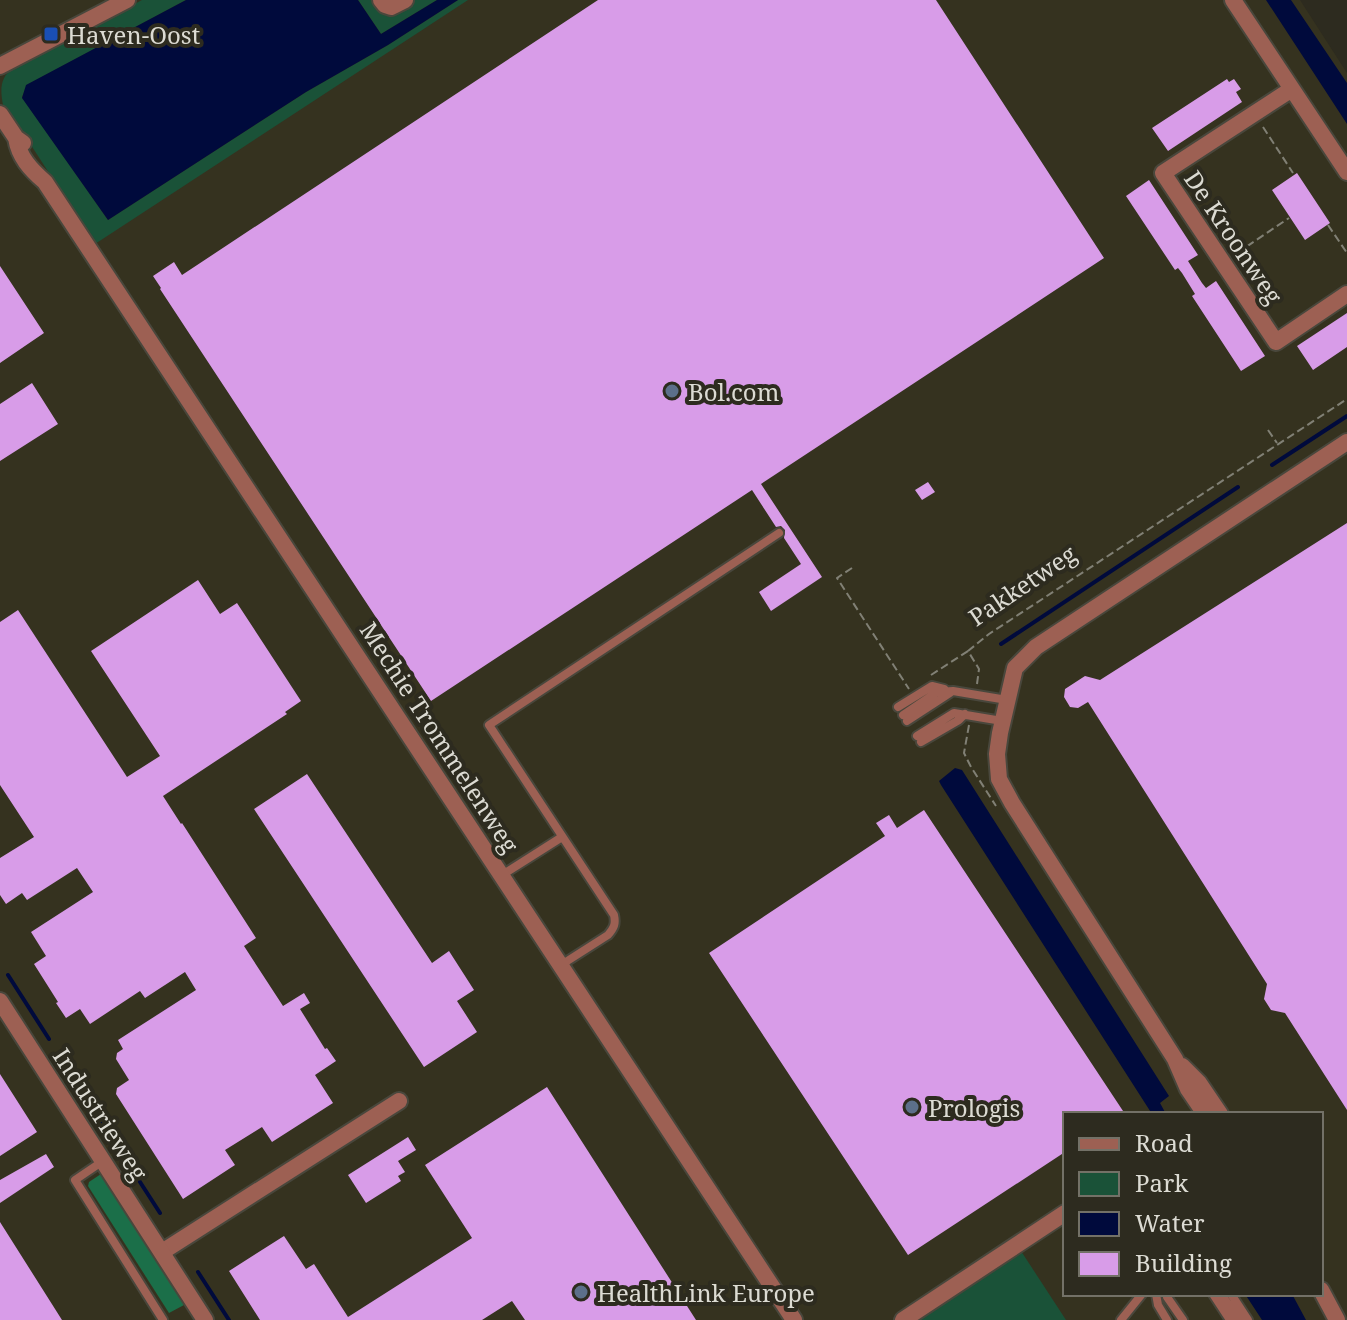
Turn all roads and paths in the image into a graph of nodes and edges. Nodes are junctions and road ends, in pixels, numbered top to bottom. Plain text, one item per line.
1 (127, 0) edge
2 (381, 0) edge
3 (405, 0) edge
4 (1233, 0) edge
5 (0, 66) edge
6 (1292, 89) junction
7 (0, 114) edge
8 (1254, 114) junction
9 (1347, 172) edge
10 (1293, 173) dead end
11 (1289, 218) dead end
12 (1328, 225) dead end
13 (1347, 253) edge
14 (1223, 262) junction
15 (1347, 294) edge
16 (1347, 399) edge
17 (1268, 430) dead end
18 (1347, 442) edge
19 (1278, 444) junction
20 (779, 533) dead end
21 (852, 568) dead end
22 (968, 651) junction
23 (933, 674) dead end
24 (909, 689) dead end
25 (953, 691) junction
26 (975, 695) junction
27 (1007, 700) junction
28 (968, 714) junction
29 (1002, 721) junction
30 (919, 739) dead end
31 (996, 806) dead end
32 (562, 837) junction
33 (502, 875) junction
34 (561, 965) junction
35 (0, 1001) edge
36 (399, 1101) dead end
37 (1214, 1112) edge
38 (103, 1161) junction
39 (1063, 1214) edge
40 (162, 1252) junction
41 (1323, 1294) edge
42 (1140, 1296) edge
43 (1156, 1296) edge
44 (1167, 1296) edge
45 (1214, 1296) edge
46 (1222, 1296) edge
47 (1232, 1296) edge
48 (163, 1320) edge
49 (205, 1320) edge
50 (794, 1320) edge
51 (903, 1320) edge
52 (1121, 1320) edge
53 (1167, 1320) edge
54 (1183, 1320) edge
55 (1230, 1320) edge
56 (1239, 1320) edge
57 (1248, 1320) edge
58 (1337, 1320) edge

1 - 5 street
2 - 3 street
4 - 6 street
6 - 8 street, De Kroonweg
6 - 9 street
7 - 33 street, Mechie Trommelenweg
8 - 10 path
8 - 14 street, De Kroonweg
11 - 14 path
12 - 13 path
14 - 15 street, De Kroonweg
16 - 19 path, Pakketweg
17 - 19 path
18 - 27 street
19 - 22 path, Pakketweg
20 - 32 lane
21 - 24 path
22 - 23 path
22 - 26 path, Pakketweg
25 - 25 lane
25 - 26 lane
26 - 27 lane
27 - 29 street
28 - 29 lane
28 - 30 lane
28 - 31 path
29 - 37 street
32 - 33 lane
32 - 34 lane
33 - 34 street, Mechie Trommelenweg
34 - 50 street, Mechie Trommelenweg
35 - 38 street, Industrieweg
36 - 40 street
38 - 40 street, Industrieweg
38 - 48 lane
39 - 51 street
40 - 49 street, Industrieweg
41 - 58 street
42 - 52 lane
43 - 53 lane
44 - 54 lane
45 - 55 lane
46 - 56 lane
47 - 57 lane

